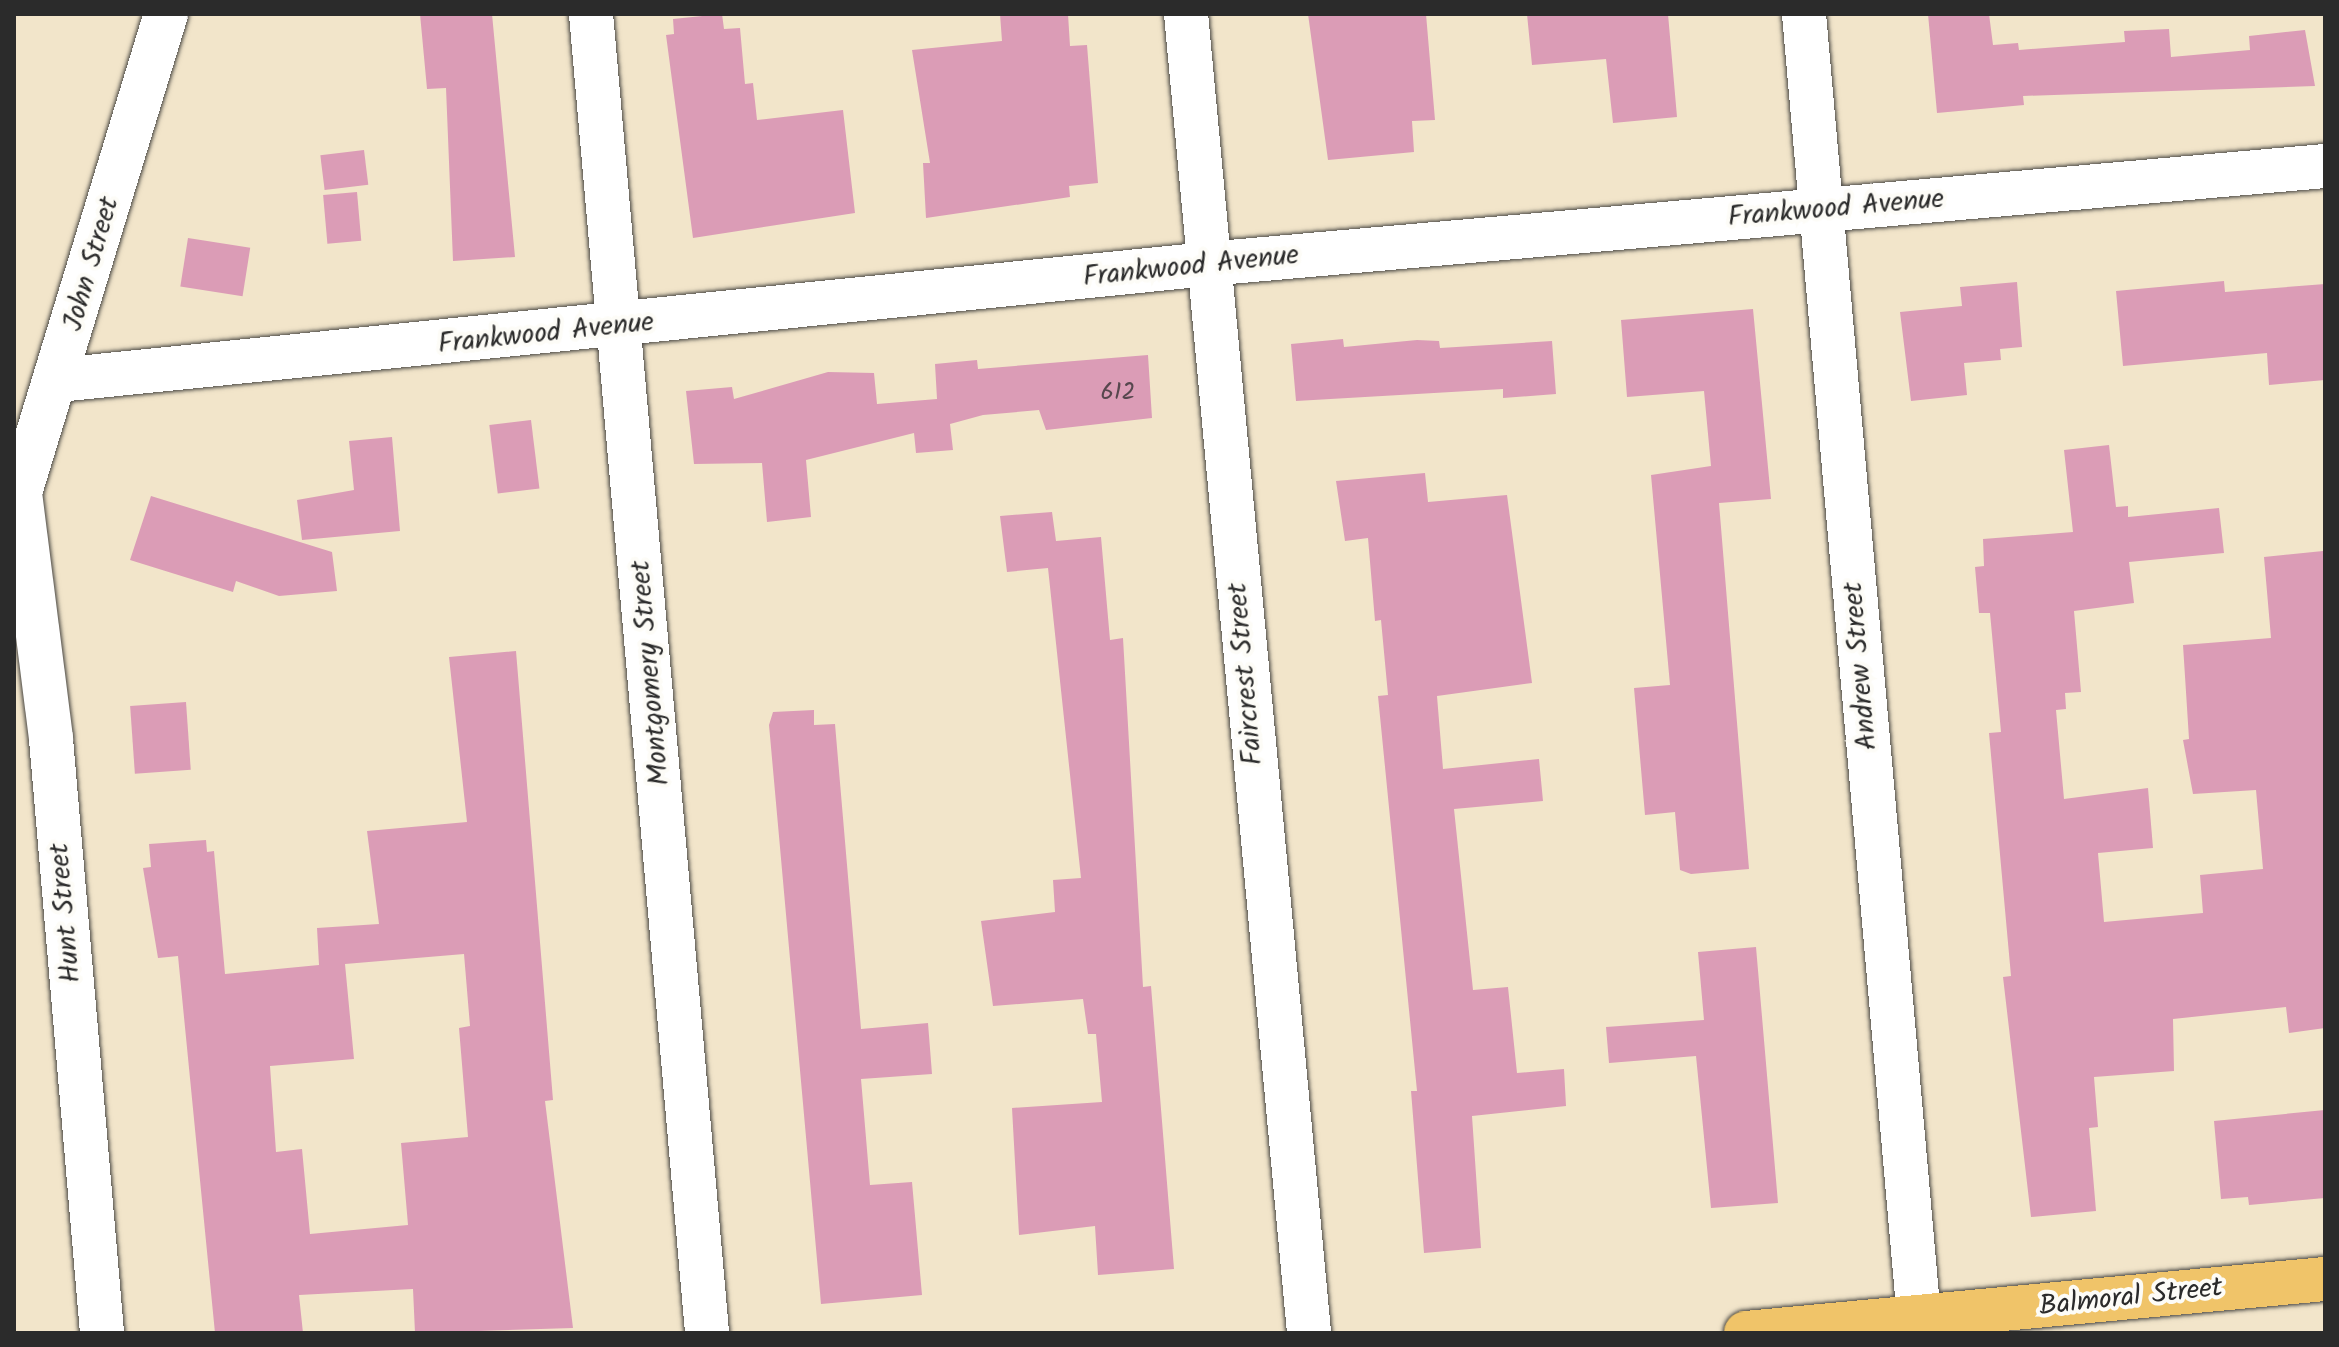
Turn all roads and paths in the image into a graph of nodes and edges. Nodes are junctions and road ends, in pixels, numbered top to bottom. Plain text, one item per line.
1 (166, 14) edge
2 (591, 14) edge
3 (1186, 14) edge
4 (1804, 14) edge
5 (2325, 166) edge
6 (1820, 211) junction
7 (1207, 264) junction
8 (622, 327) junction
9 (58, 380) junction
10 (16, 499) edge
11 (2325, 1279) edge
12 (1919, 1319) junction
13 (102, 1333) edge
14 (707, 1333) edge
15 (1309, 1333) edge
16 (1746, 1333) edge

1 - 9 street, John Street
2 - 8 street, Montgomery Street
3 - 7 street, Faircrest Street
4 - 6 street, Andrew Street
5 - 6 street, Frankwood Avenue
6 - 7 street, Frankwood Avenue
6 - 12 street, Andrew Street
7 - 8 street, Frankwood Avenue
7 - 15 street, Faircrest Street
8 - 9 street, Frankwood Avenue
8 - 14 street, Montgomery Street
9 - 10 street, John Street
10 - 13 street, Hunt Street
11 - 12 main road, Balmoral Street
12 - 16 main road, Balmoral Street

